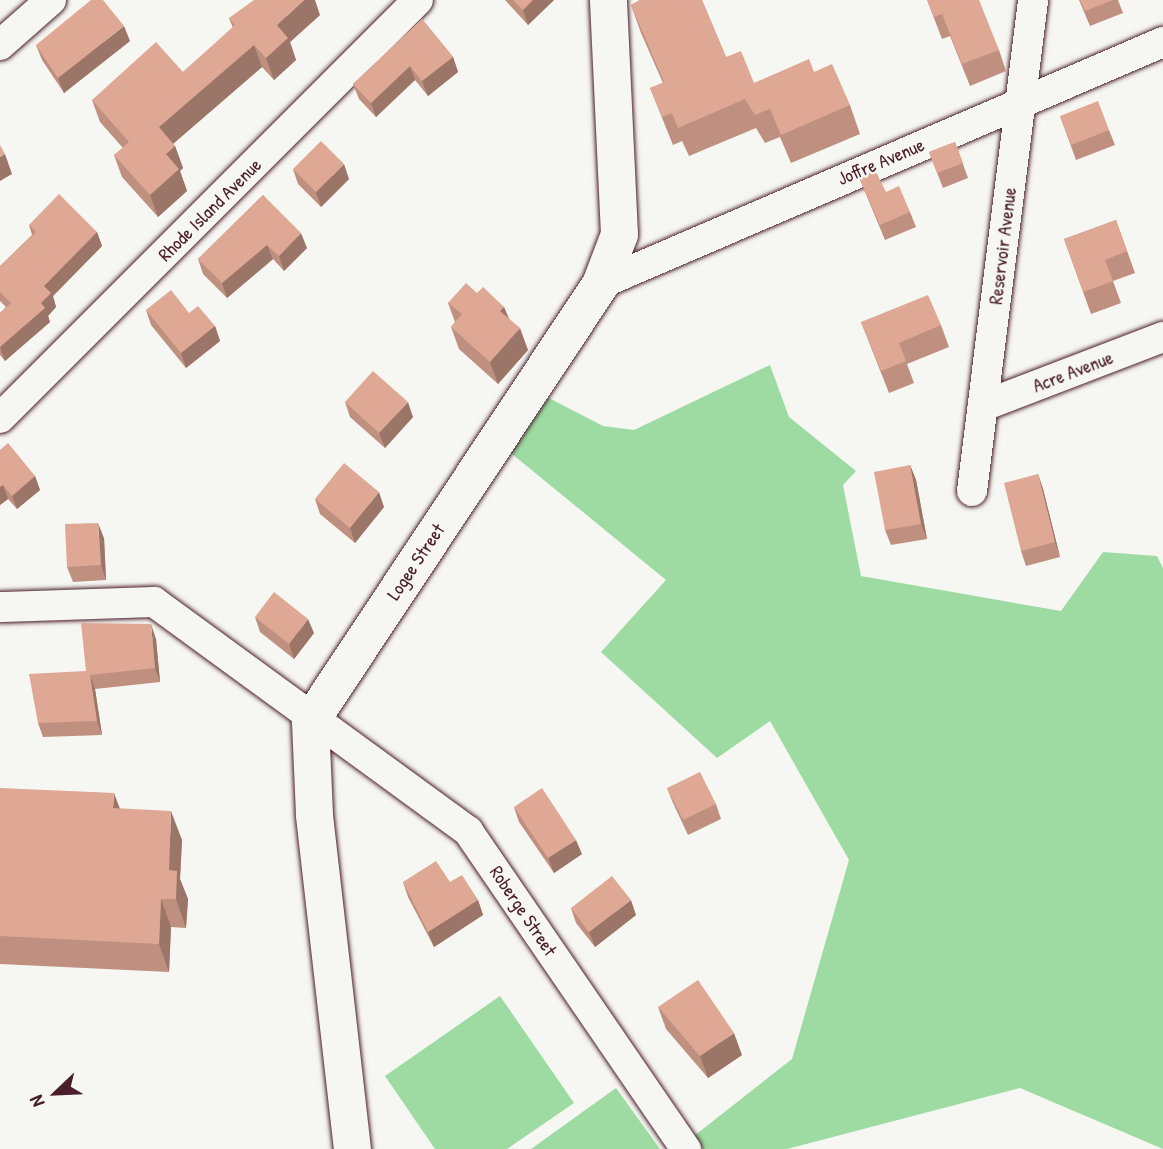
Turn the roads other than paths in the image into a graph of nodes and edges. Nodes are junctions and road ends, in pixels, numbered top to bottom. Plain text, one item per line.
1 (51, 0) edge
2 (418, 0) edge
3 (607, 0) edge
4 (1033, 0) edge
5 (1163, 42) edge
6 (0, 45) edge
7 (1021, 102) junction
8 (600, 284) junction
9 (1163, 337) edge
10 (983, 407) junction
11 (0, 418) edge
12 (972, 491) dead end
13 (0, 607) edge
14 (310, 721) junction
15 (352, 1149) edge
16 (686, 1149) edge

1 - 6 street
2 - 11 street, Rhode Island Avenue
3 - 8 street, Logee Street
4 - 7 street, Reservoir Avenue
5 - 7 street, Joffre Avenue
7 - 8 street, Joffre Avenue
7 - 10 street, Reservoir Avenue
8 - 14 street, Logee Street
9 - 10 street, Acre Avenue
10 - 12 street, Reservoir Avenue
13 - 14 street, Roberge Street
14 - 15 street
14 - 16 street, Roberge Street

